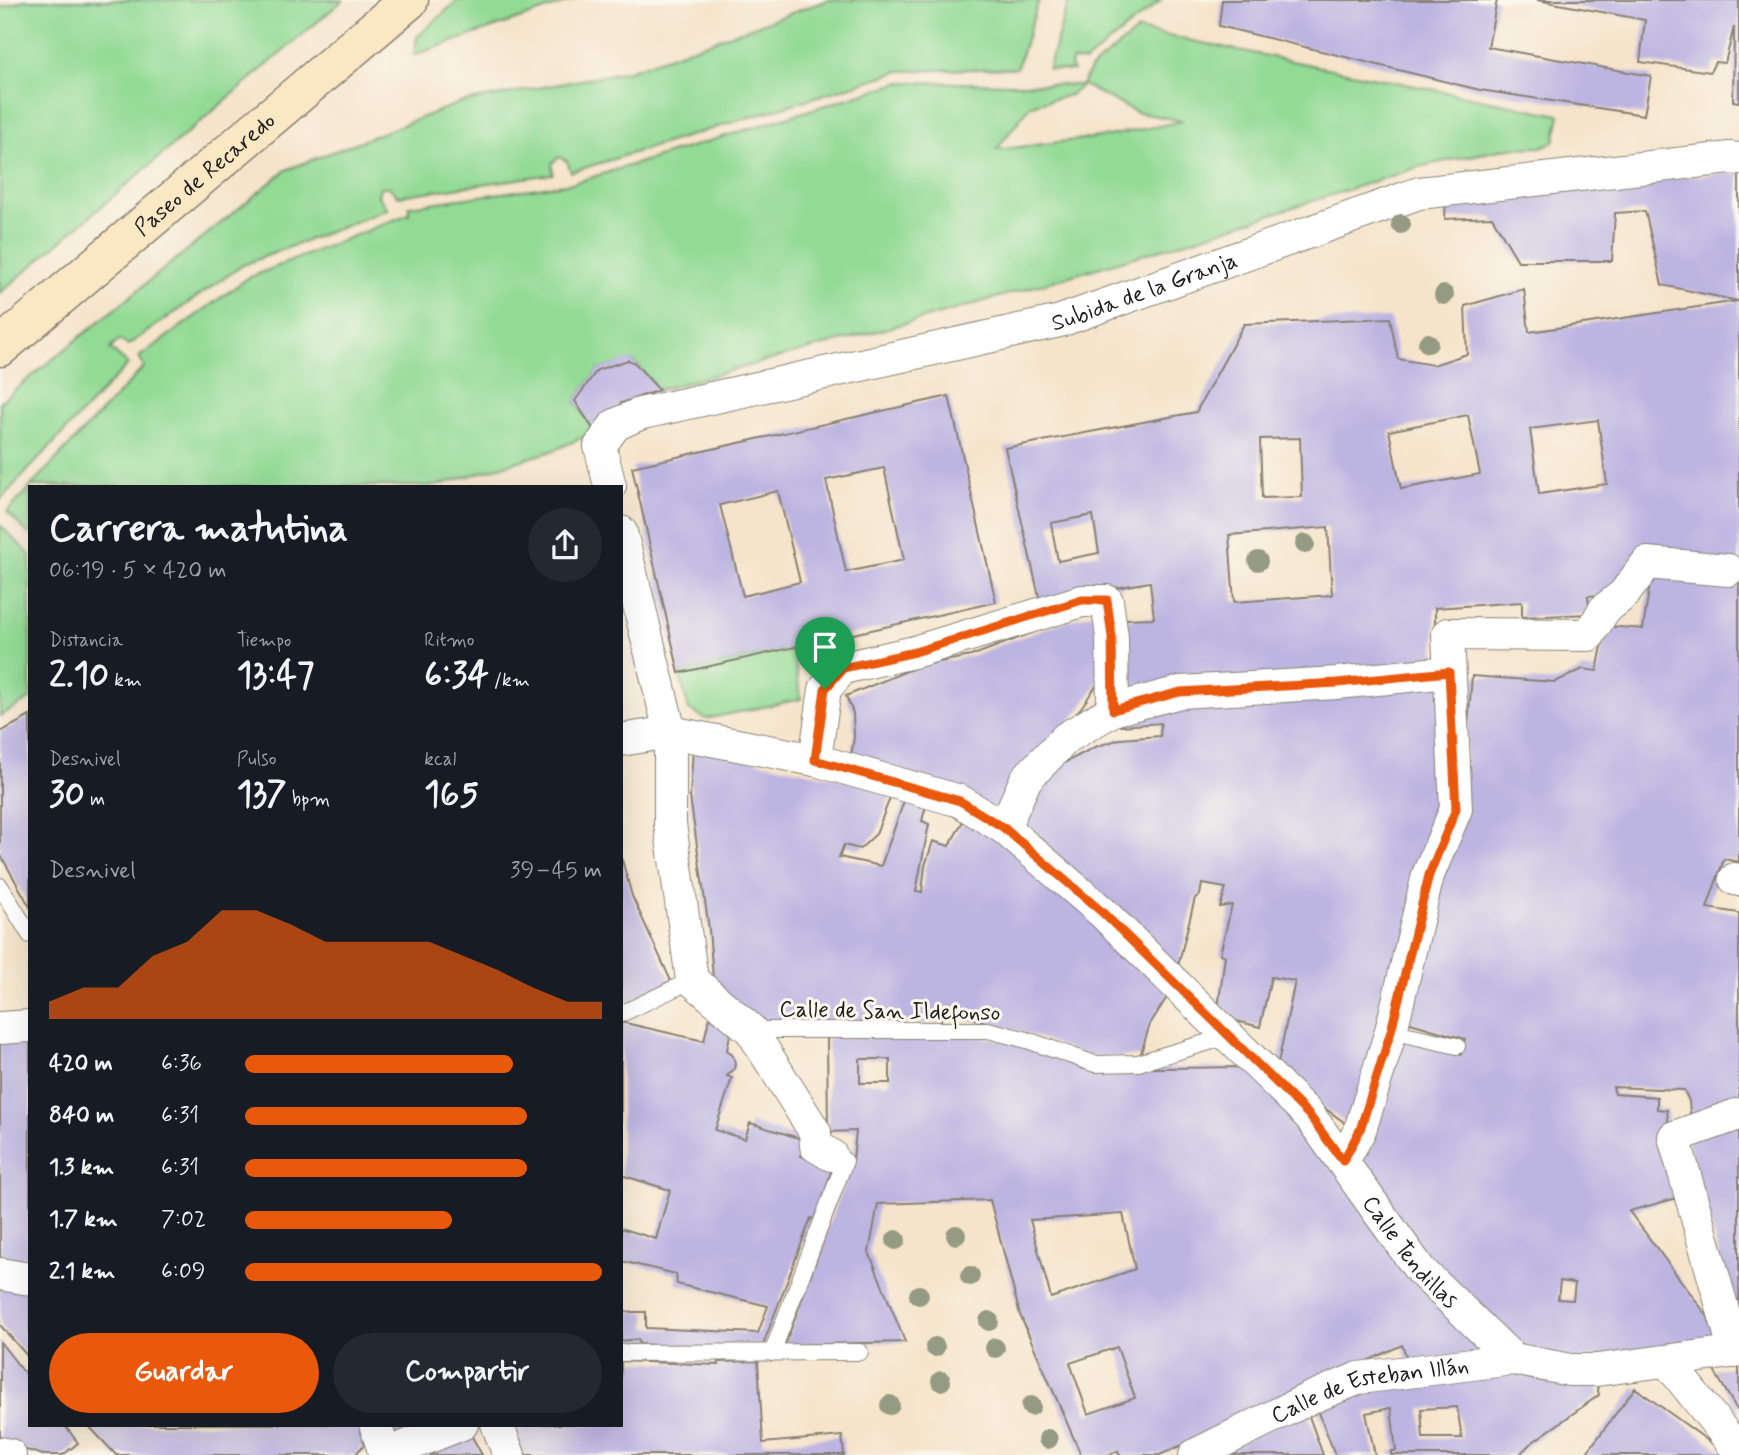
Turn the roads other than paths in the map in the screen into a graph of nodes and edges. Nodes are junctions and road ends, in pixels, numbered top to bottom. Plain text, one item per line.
1 (409, 0) edge
2 (1739, 159) edge
3 (0, 347) edge
4 (610, 485) edge
5 (623, 540) edge
6 (1728, 570) dead end
7 (1449, 672) junction
8 (1113, 710) junction
9 (670, 732) junction
10 (623, 740) edge
11 (815, 760) junction
12 (1004, 828) junction
13 (0, 886) edge
14 (28, 932) edge
15 (699, 986) junction
16 (623, 1013) edge
17 (28, 1026) edge
18 (0, 1028) edge
19 (751, 1030) junction
20 (1391, 1031) junction
21 (1229, 1036) junction
22 (1457, 1046) dead end
23 (1739, 1114) edge
24 (831, 1155) joint
25 (1343, 1161) junction
26 (0, 1274) edge
27 (28, 1279) edge
28 (1737, 1351) edge
29 (860, 1352) dead end
30 (623, 1353) edge
31 (772, 1353) junction
32 (1513, 1359) junction
33 (1667, 1361) junction
34 (376, 1427) edge
35 (455, 1427) edge
36 (498, 1427) edge
37 (1730, 1437) edge
38 (0, 1453) edge
39 (10, 1455) edge
40 (385, 1455) edge
41 (509, 1455) edge
42 (1195, 1455) edge

1 - 3 street, Paseo de Recaredo
2 - 4 street, Subida de la Granja
5 - 9 street
6 - 7 street
7 - 8 street
7 - 20 street
8 - 11 street
8 - 12 street
9 - 10 street
9 - 11 street, Calle Tendillas
9 - 15 street
11 - 12 street, Calle Tendillas
12 - 21 street, Calle Tendillas
13 - 14 lane
15 - 16 lane
15 - 19 street
17 - 18 street
19 - 21 lane, Calle de San Ildefonso
19 - 24 street
20 - 22 lane
20 - 25 street
21 - 25 street, Calle Tendillas
23 - 28 street
24 - 31 lane
25 - 32 street, Calle Tendillas
26 - 27 street
28 - 33 street
29 - 31 lane
30 - 31 lane
32 - 33 street
32 - 42 street, Calle de Esteban Illán
33 - 37 street
34 - 40 street
35 - 40 street
36 - 41 street
38 - 39 street

